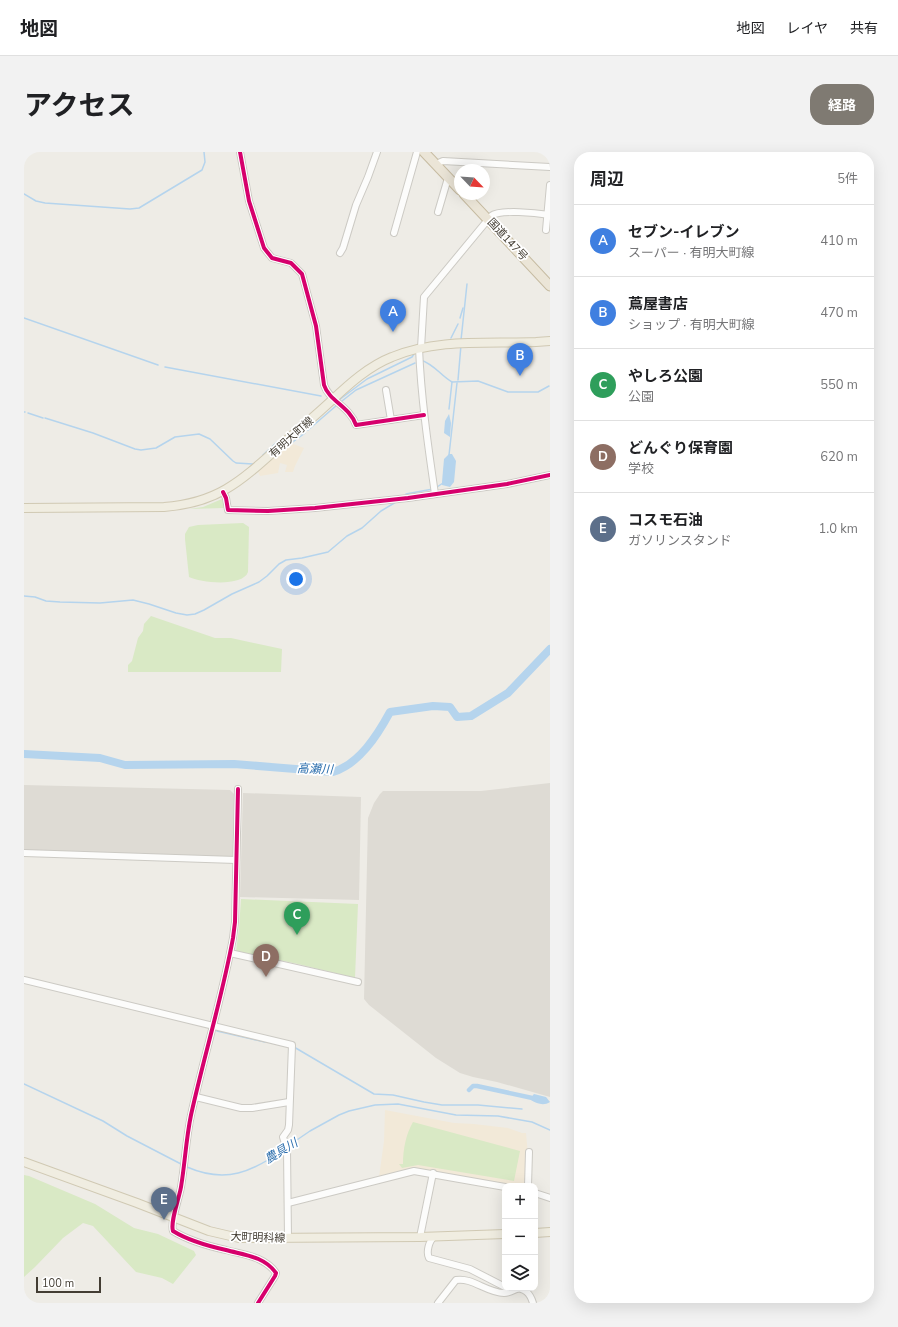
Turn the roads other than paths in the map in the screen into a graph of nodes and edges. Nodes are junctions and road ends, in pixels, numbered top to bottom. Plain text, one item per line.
1 (240, 152) edge
2 (376, 152) edge
3 (417, 152) edge
4 (424, 152) edge
5 (436, 164) junction
6 (550, 167) edge
7 (448, 178) junction
8 (454, 184) edge
9 (550, 185) edge
10 (470, 200) edge
11 (438, 212) dead end
12 (549, 215) edge
13 (489, 219) junction
14 (546, 230) dead end
15 (394, 233) dead end
16 (340, 253) dead end
17 (550, 286) edge
18 (550, 341) edge
19 (420, 348) junction
20 (386, 390) dead end
21 (334, 398) junction
22 (424, 415) junction
23 (391, 420) junction
24 (550, 475) edge
25 (223, 492) junction
26 (434, 494) junction
27 (24, 508) edge
28 (238, 789) dead end
29 (24, 853) edge
30 (236, 860) junction
31 (230, 953) junction
32 (24, 980) edge
33 (358, 982) dead end
34 (213, 1026) junction
35 (196, 1097) junction
36 (289, 1102) junction
37 (529, 1152) dead end
38 (24, 1162) edge
39 (433, 1173) junction
40 (528, 1183) edge
41 (502, 1186) edge
42 (538, 1195) edge
43 (550, 1198) edge
44 (288, 1203) junction
45 (173, 1217) junction
46 (550, 1232) edge
47 (538, 1233) edge
48 (502, 1234) edge
49 (420, 1237) junction
50 (434, 1237) junction
51 (288, 1238) junction
52 (502, 1285) edge
53 (509, 1291) edge
54 (527, 1291) edge
55 (258, 1303) edge
56 (438, 1303) edge
57 (533, 1303) edge

1 - 21 street
2 - 16 street
3 - 15 street
4 - 5 highway
5 - 6 street
5 - 7 highway
7 - 8 highway
7 - 11 street
9 - 12 street
10 - 13 highway, 国道147号
12 - 13 street
12 - 14 street
13 - 17 highway, 国道147号
13 - 19 street
18 - 19 main road, 有明大町線
19 - 21 main road, 有明大町線
19 - 22 street
20 - 23 street
21 - 23 street
21 - 25 main road, 有明大町線
22 - 23 street
22 - 26 street
24 - 26 street
25 - 26 street
25 - 27 main road, 有明大町線
28 - 30 street
29 - 30 street
30 - 31 street
31 - 33 street
31 - 34 street
32 - 34 street
34 - 35 street
34 - 36 street
35 - 36 street
35 - 45 street
36 - 44 street
37 - 40 street
38 - 45 main road, 大町明科線
39 - 41 street
39 - 44 street
39 - 49 street
42 - 43 street
44 - 51 street
45 - 51 main road, 大町明科線
45 - 55 street
46 - 47 main road
48 - 50 main road, 大町明科線
49 - 50 main road, 大町明科線
49 - 51 main road, 大町明科線
50 - 52 street
53 - 56 street
54 - 57 street

